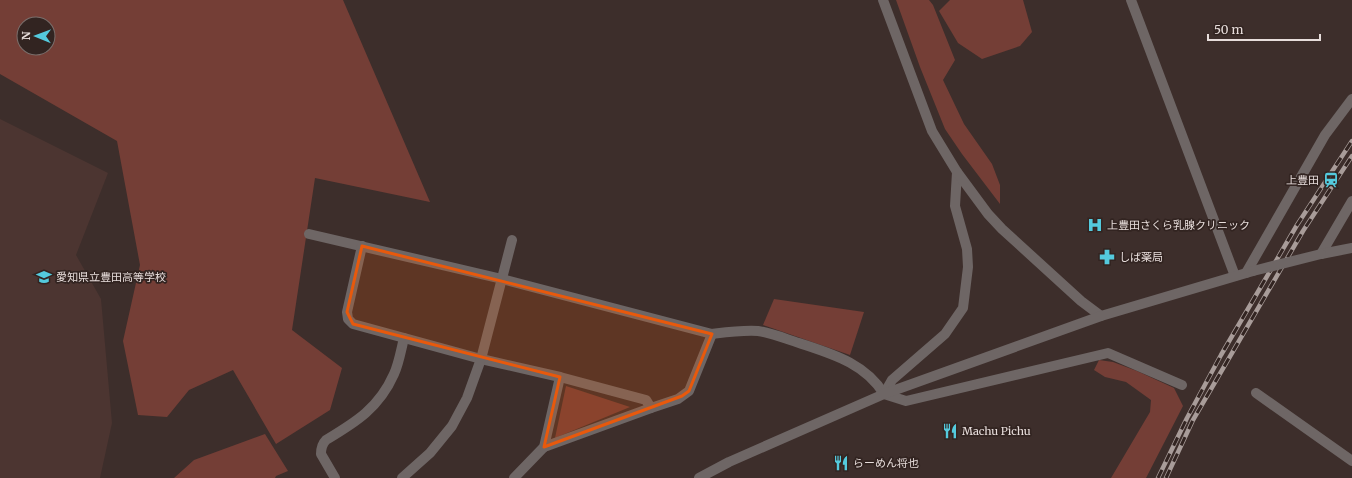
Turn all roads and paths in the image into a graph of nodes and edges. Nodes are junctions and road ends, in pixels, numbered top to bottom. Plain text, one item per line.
1 (883, 0) edge
2 (1131, 0) edge
3 (1352, 99) edge
4 (957, 172) junction
5 (1352, 201) edge
6 (309, 234) dead end
7 (512, 240) dead end
8 (362, 246) junction
9 (1352, 248) edge
10 (1321, 254) junction
11 (1250, 272) junction
12 (1235, 276) junction
13 (502, 279) junction
14 (1101, 316) junction
15 (712, 334) junction
16 (404, 338) junction
17 (481, 359) junction
18 (560, 377) junction
19 (1182, 385) dead end
20 (1256, 393) dead end
21 (884, 394) junction
22 (651, 408) junction
23 (544, 447) junction
24 (1352, 461) edge
25 (335, 478) edge
26 (402, 478) edge
27 (514, 478) edge
28 (698, 478) edge

1 - 4 street
2 - 12 street
3 - 11 street
4 - 14 street
4 - 21 street
5 - 10 street
6 - 8 street
7 - 13 street
8 - 13 street
8 - 16 street
9 - 10 street
10 - 11 street, bridge
11 - 12 street
12 - 14 street
13 - 15 street
13 - 17 street
14 - 21 street
15 - 21 street
15 - 22 street
16 - 17 street
16 - 25 street
17 - 18 street
17 - 26 street
18 - 22 street
18 - 23 street
19 - 21 street
20 - 24 street
21 - 28 street
22 - 23 street
23 - 27 street

